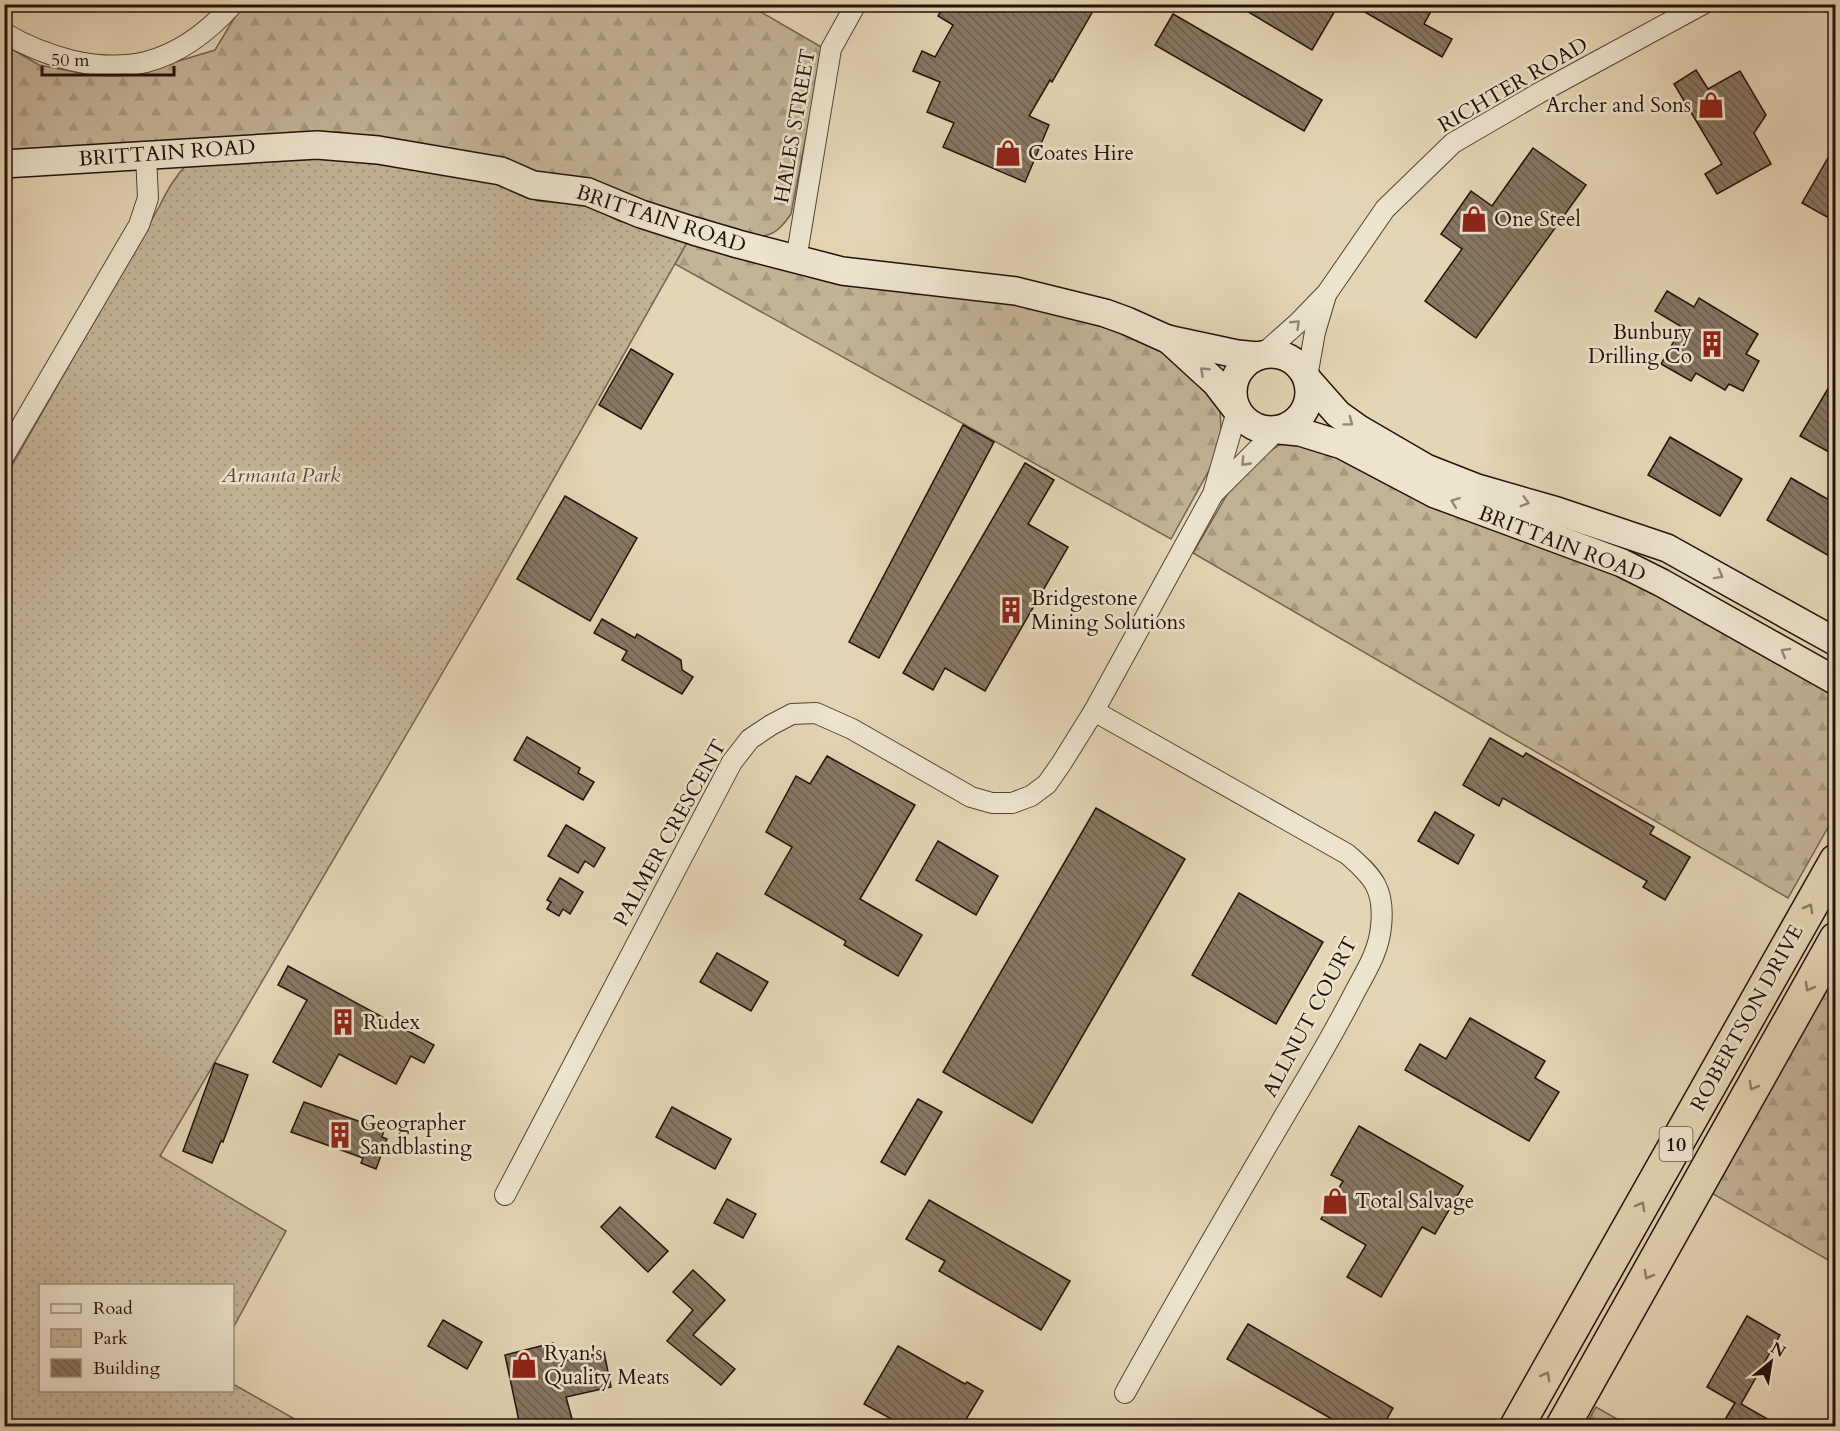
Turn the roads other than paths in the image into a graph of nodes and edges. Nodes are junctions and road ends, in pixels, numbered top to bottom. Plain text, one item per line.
1 (233, 4) edge
2 (856, 4) edge
3 (1703, 4) edge
4 (4, 33) edge
5 (146, 155) junction
6 (4, 164) edge
7 (796, 261) junction
8 (1326, 293) junction
9 (1167, 339) junction
10 (1260, 355) junction
11 (1307, 379) junction
12 (1237, 410) junction
13 (1278, 430) junction
14 (4, 456) edge
15 (1213, 494) junction
16 (1836, 642) edge
17 (1836, 681) edge
18 (1094, 711) junction
19 (1836, 861) edge
20 (1836, 939) edge
21 (506, 1195) dead end
22 (1125, 1393) dead end
23 (1517, 1426) edge
24 (1563, 1426) edge

1 - 4 street
2 - 7 street, HALES STREET
3 - 8 street, RICHTER ROAD
5 - 6 main road, BRITTAIN ROAD
5 - 7 main road, BRITTAIN ROAD
5 - 14 street
7 - 9 main road, BRITTAIN ROAD
10 -> 8 street, RICHTER ROAD
8 - 11 street, RICHTER ROAD
9 - 10 main road, BRITTAIN ROAD
12 -> 9 main road, BRITTAIN ROAD
10 - 11 main road
10 - 12 main road
11 - 13 main road
11 -> 16 main road, BRITTAIN ROAD
12 - 13 main road
12 - 15 street
13 -> 15 street
17 -> 13 main road, BRITTAIN ROAD
15 - 18 street
18 - 21 street, PALMER CRESCENT
18 - 22 street, ALLNUT COURT
23 -> 19 highway, ROBERTSON DRIVE / 10
20 -> 24 highway, ROBERTSON DRIVE / 10

